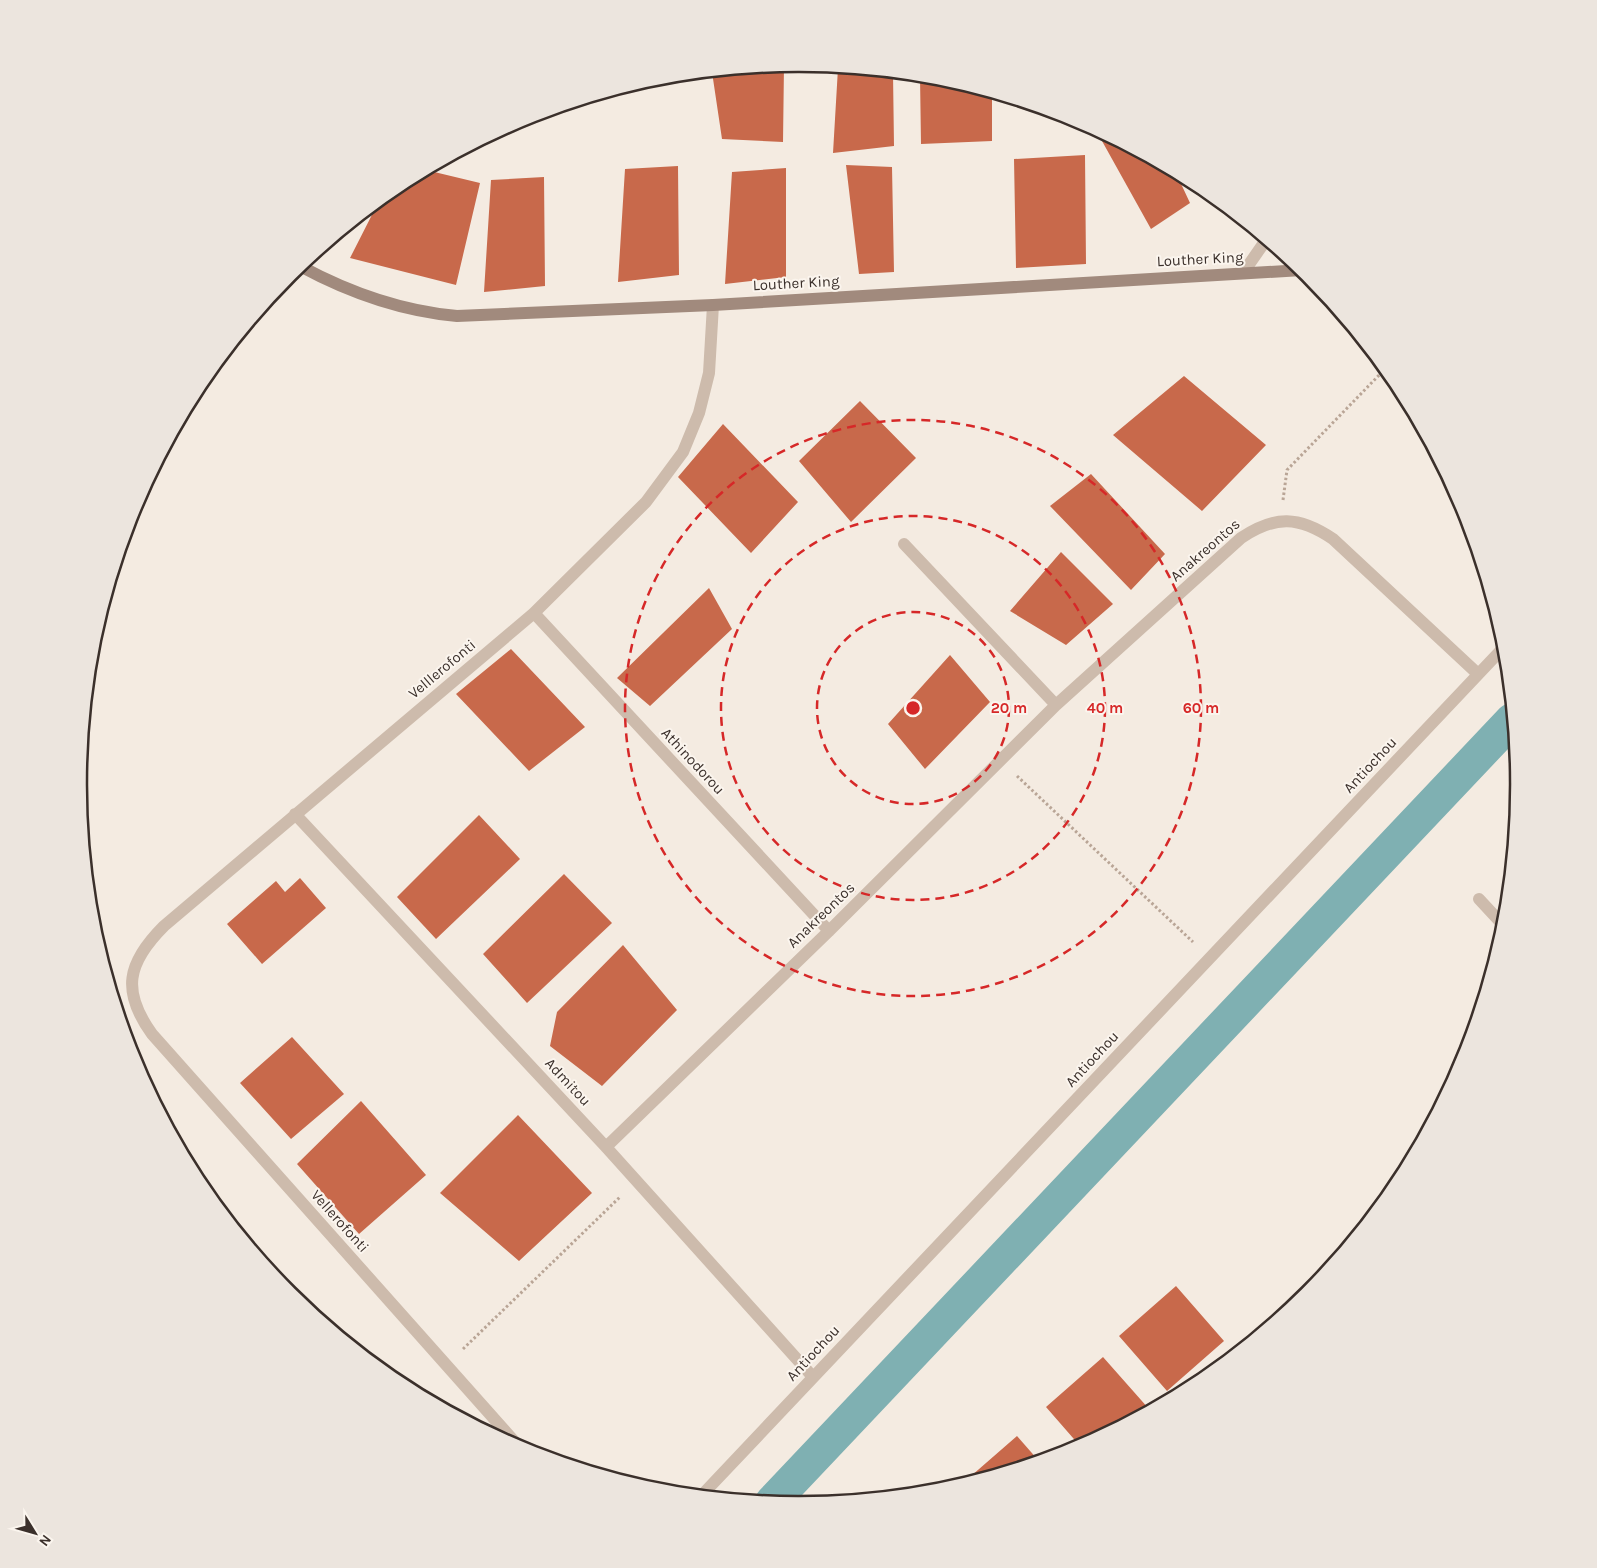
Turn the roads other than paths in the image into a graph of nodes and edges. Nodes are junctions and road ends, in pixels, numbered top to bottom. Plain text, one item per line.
1 (1263, 245) edge
2 (307, 269) edge
3 (1291, 271) edge
4 (1243, 273) junction
5 (713, 305) junction
6 (904, 544) dead end
7 (534, 613) junction
8 (1498, 654) edge
9 (1478, 674) junction
10 (1056, 705) junction
11 (295, 814) junction
12 (1479, 899) dead end
13 (1497, 918) edge
14 (829, 931) junction
15 (138, 1014) joint
16 (606, 1147) junction
17 (813, 1377) junction
18 (506, 1432) edge
19 (707, 1489) edge

1 - 4 street
2 - 5 street, Louther King
3 - 4 street, Louther King
4 - 5 street, Louther King
5 - 7 street, Velllerofonti
6 - 10 street
7 - 11 street, Velllerofonti
7 - 14 street, Athinodorou
8 - 9 street, Antiochou
9 - 10 street, Anakreontos
9 - 17 street, Antiochou
10 - 14 street, Anakreontos
11 - 15 street, Velllerofonti
11 - 16 street, Admitou
12 - 13 street
14 - 16 street, Anakreontos
15 - 18 street, Vellerofonti
16 - 17 street, Admitou
17 - 19 street, Antiochou

